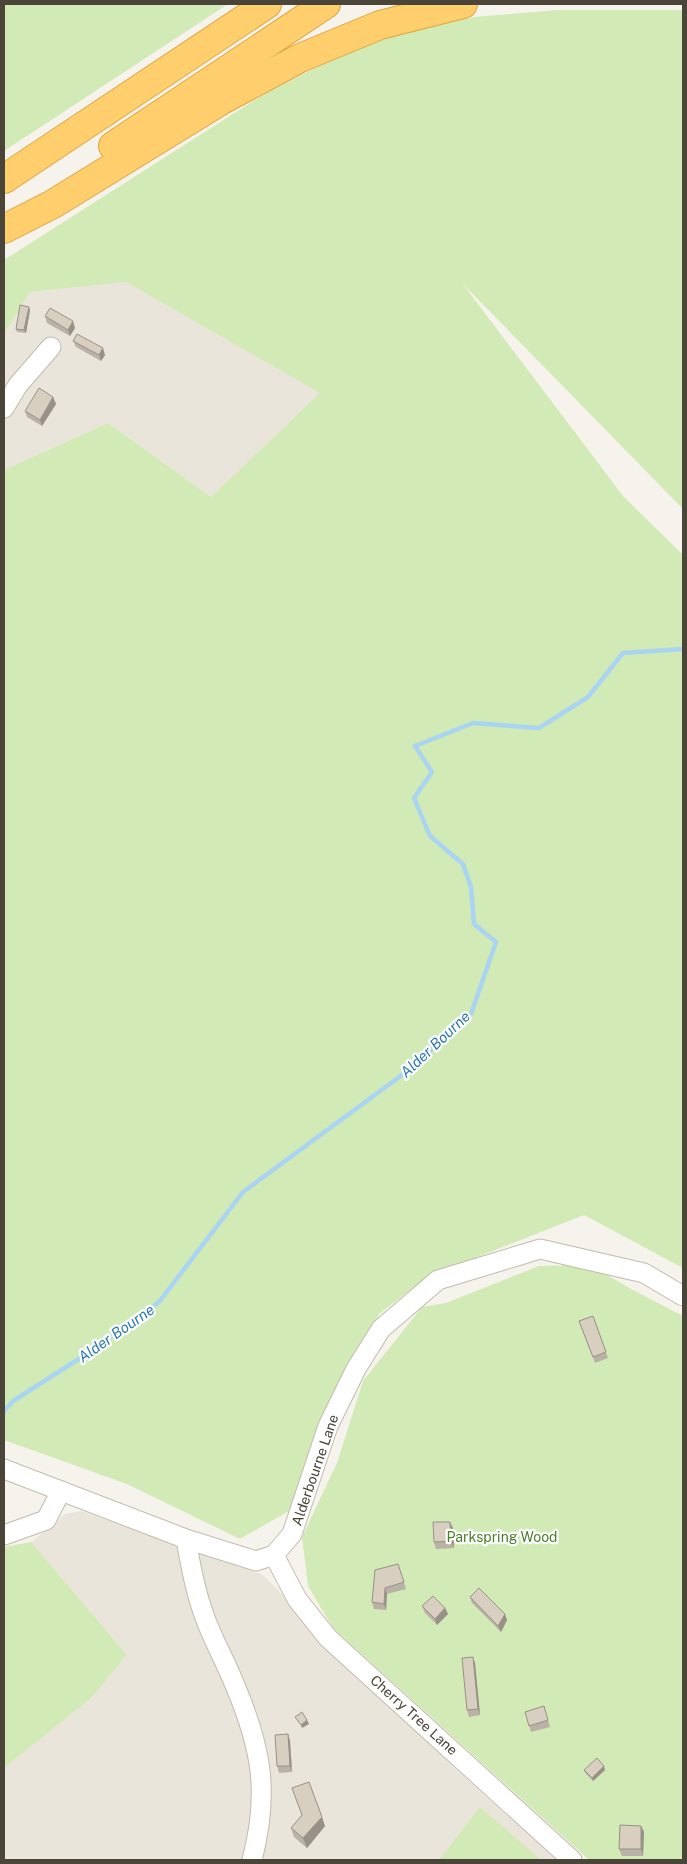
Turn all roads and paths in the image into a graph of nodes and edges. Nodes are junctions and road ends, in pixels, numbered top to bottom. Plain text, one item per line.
1 (267, 4) edge
2 (326, 4) edge
3 (463, 4) edge
4 (4, 179) edge
5 (4, 223) edge
6 (4, 229) edge
7 (51, 347) dead end
8 (4, 408) edge
9 (683, 1296) edge
10 (4, 1469) edge
11 (61, 1491) junction
12 (4, 1535) edge
13 (186, 1538) junction
14 (274, 1555) junction
15 (252, 1860) edge
16 (572, 1860) edge

1 - 4 highway
2 - 5 highway
3 - 6 highway
7 - 8 street
9 - 14 street, Alderbourne Lane
10 - 11 street
11 - 12 street
11 - 13 street
13 - 14 street
13 - 15 street
14 - 16 street, Cherry Tree Lane

